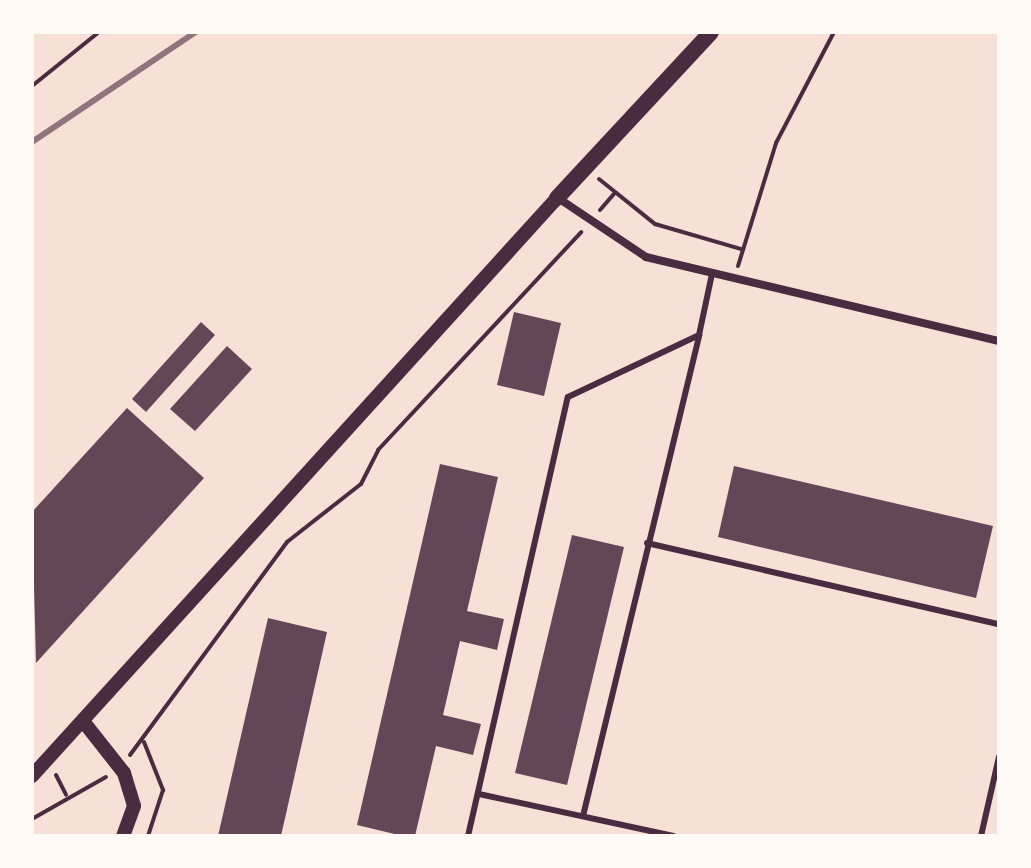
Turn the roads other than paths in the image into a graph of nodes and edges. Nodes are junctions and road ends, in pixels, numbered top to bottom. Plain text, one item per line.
1 (711, 32) edge
2 (557, 198) junction
3 (712, 274) junction
4 (699, 335) junction
5 (999, 341) edge
6 (647, 543) junction
7 (999, 624) edge
8 (83, 721) junction
9 (999, 757) edge
10 (32, 776) edge
11 (479, 794) junction
12 (583, 816) junction
13 (123, 836) edge
14 (468, 836) edge
15 (674, 836) edge
16 (981, 836) edge

1 - 2 main road
2 - 3 street
2 - 8 street
3 - 4 lane
3 - 5 street
4 - 6 lane
4 - 11 lane
6 - 7 lane
6 - 12 lane
8 - 10 street
8 - 13 street
9 - 16 lane
11 - 12 lane
11 - 14 lane
12 - 15 lane

